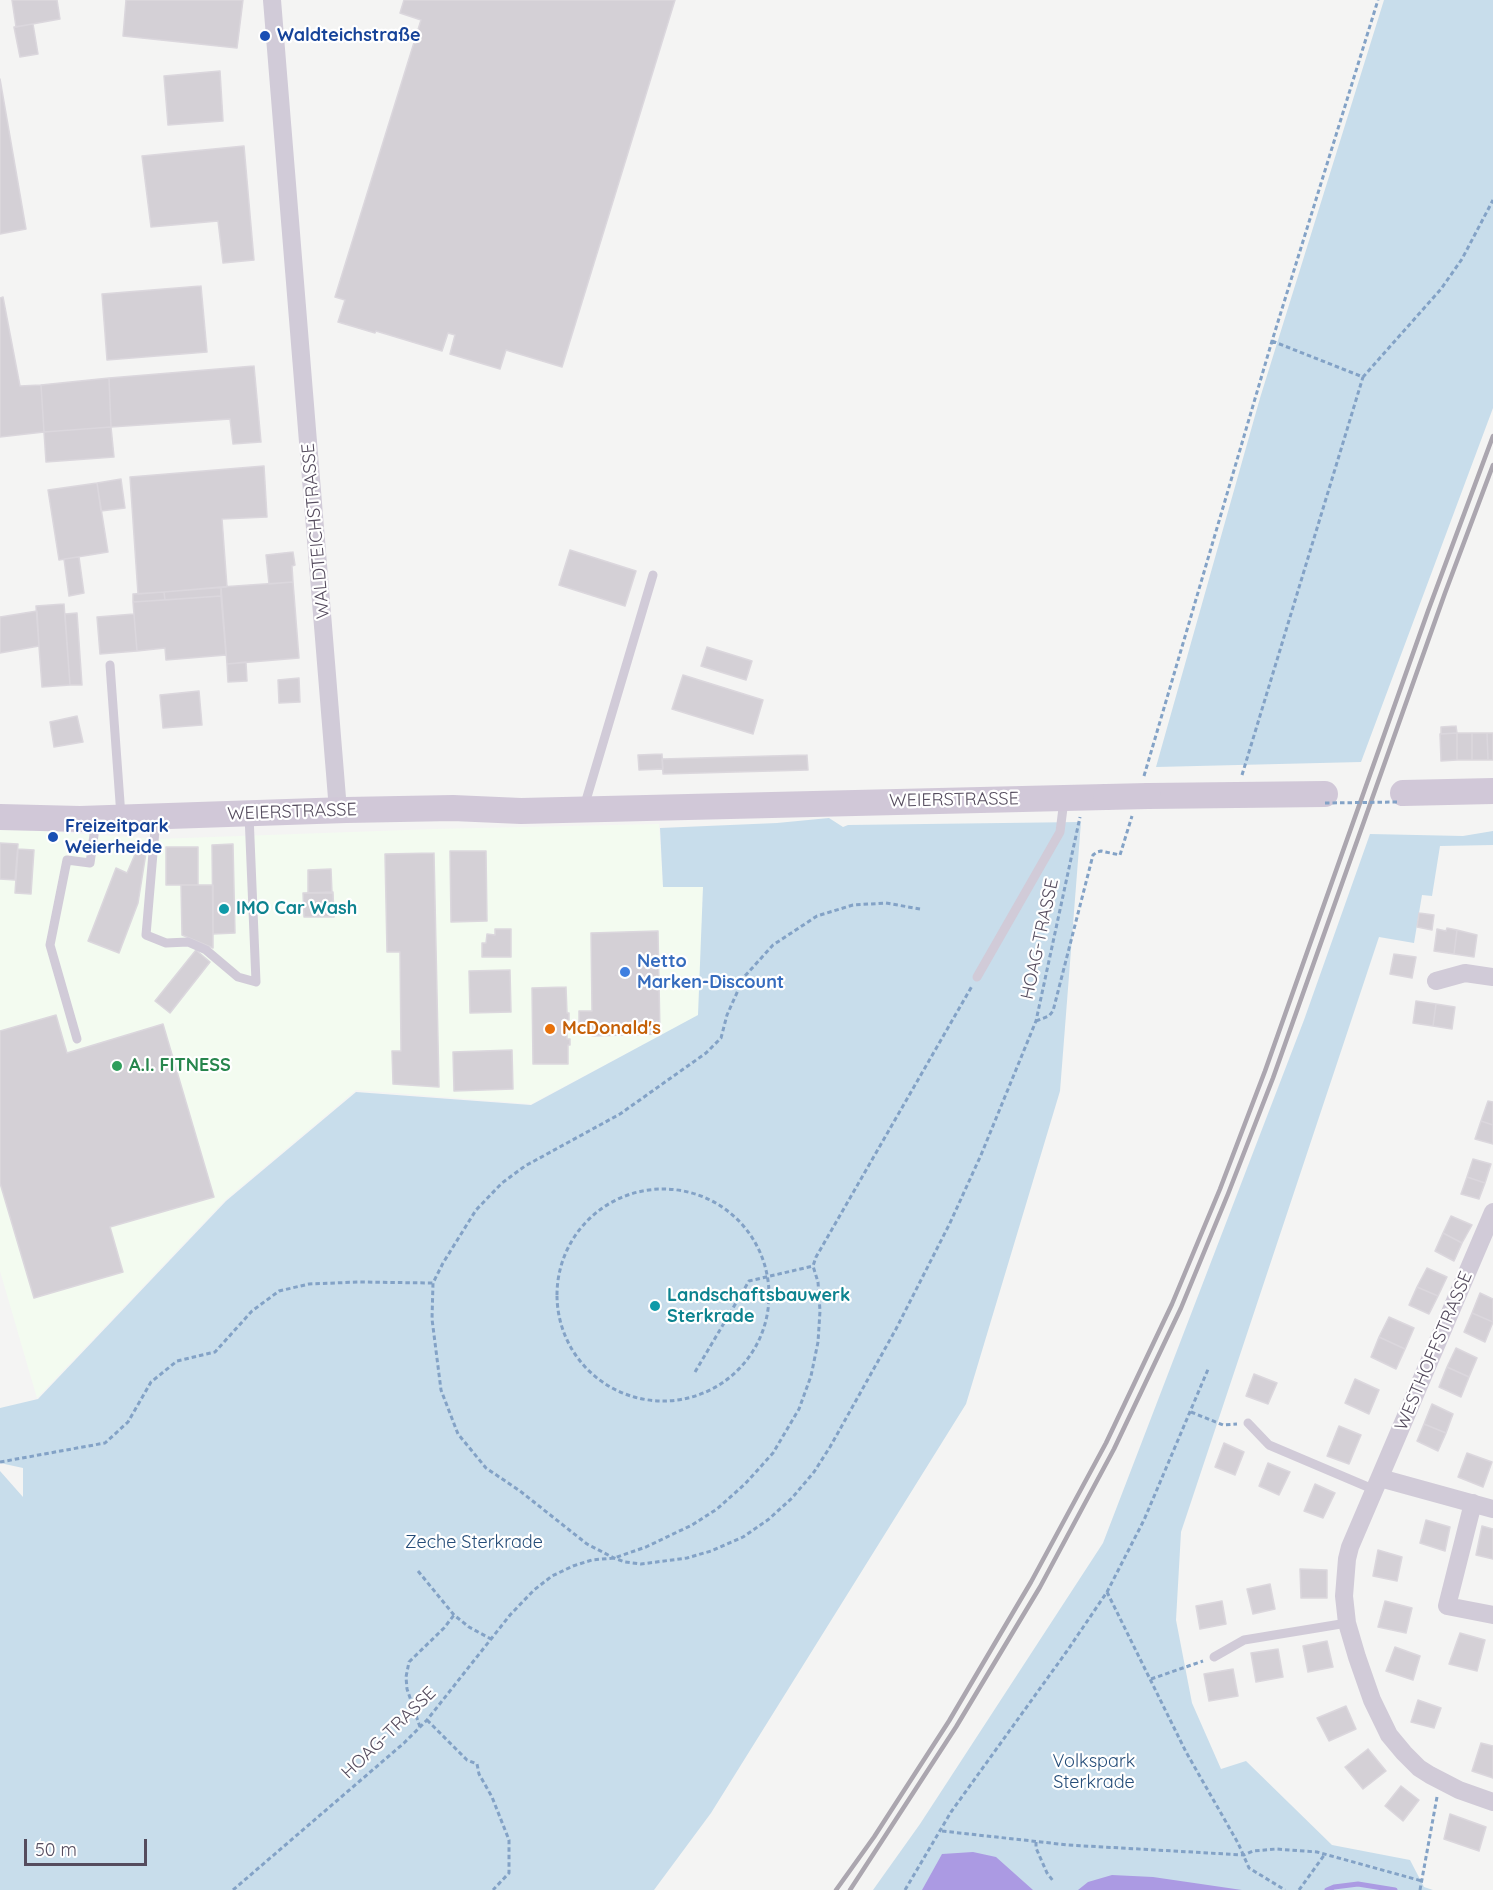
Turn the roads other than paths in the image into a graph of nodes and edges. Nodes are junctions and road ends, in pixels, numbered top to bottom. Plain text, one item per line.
1 (273, 0) edge
2 (653, 575) dead end
3 (110, 665) dead end
4 (1493, 791) edge
5 (1085, 797) junction
6 (1401, 797) road end
7 (1325, 798) road end
8 (584, 809) junction
9 (338, 810) junction
10 (249, 813) junction
11 (0, 817) edge
12 (156, 818) junction
13 (109, 819) junction
14 (977, 977) road end
15 (1493, 977) edge
16 (1436, 981) dead end
17 (77, 1039) dead end
18 (1493, 1212) edge
19 (1487, 1244) edge
20 (1248, 1423) road end
21 (1377, 1484) junction
22 (1473, 1503) junction
23 (1493, 1509) edge
24 (1493, 1616) edge
25 (1347, 1623) junction
26 (1214, 1657) road end
27 (1493, 1802) edge

1 - 9 street, WALDTEICHSTRASSE
2 - 8 lane
3 - 13 lane
4 - 6 main road
5 - 7 main road, WEIERSTRASSE, bridge
5 - 8 main road, WEIERSTRASSE
5 - 14 lane
8 - 9 main road, WEIERSTRASSE
9 - 10 main road, WEIERSTRASSE
10 - 12 main road, WEIERSTRASSE
10 - 12 lane
11 - 13 main road, WEIERSTRASSE
12 - 13 main road, WEIERSTRASSE
13 - 17 lane
15 - 16 street
18 - 19 street, WESTHOFFSTRASSE
19 - 21 street, WESTHOFFSTRASSE
20 - 21 lane
21 - 22 street
21 - 25 street, WESTHOFFSTRASSE
22 - 23 street
22 - 24 street
25 - 26 lane
25 - 27 street, WESTHOFFSTRASSE

